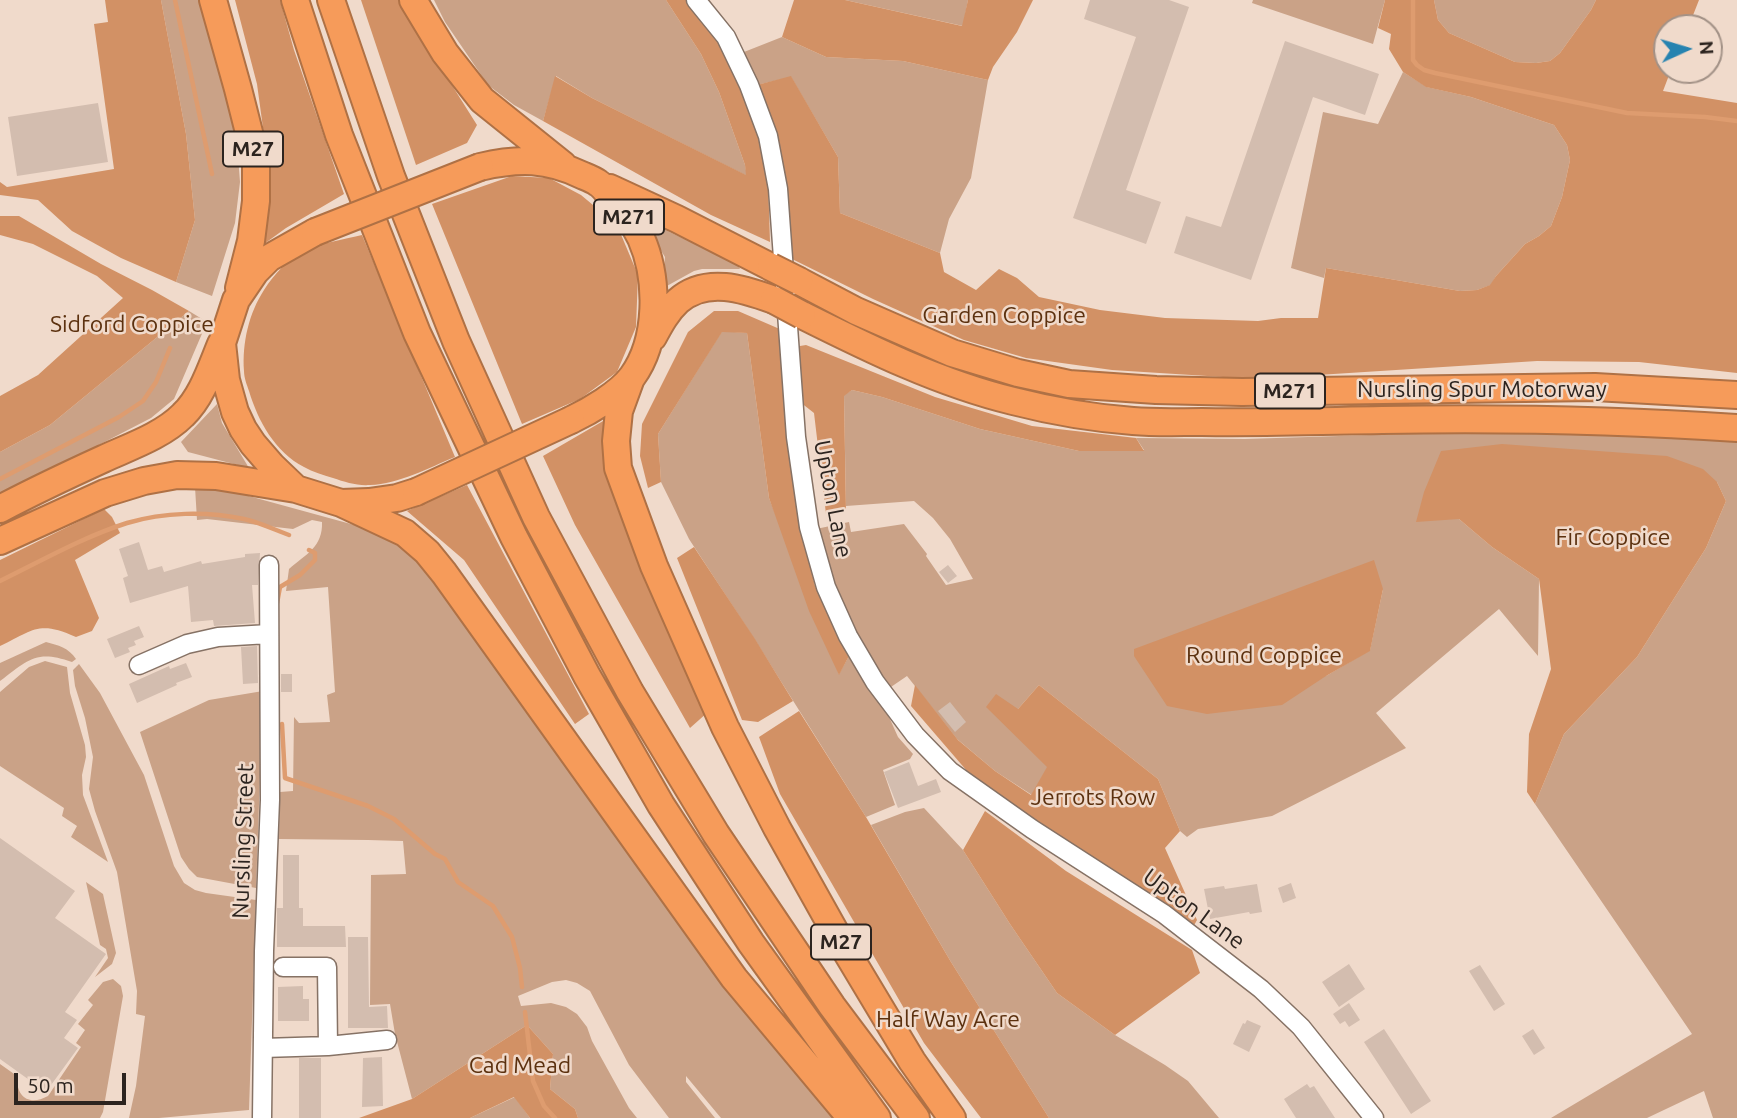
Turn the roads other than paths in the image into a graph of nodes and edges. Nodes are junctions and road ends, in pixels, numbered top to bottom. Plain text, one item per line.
1 (214, 0) edge
2 (295, 0) edge
3 (331, 0) edge
4 (413, 0) edge
5 (696, 0) edge
6 (566, 167) junction
7 (598, 183) junction
8 (236, 300) junction
9 (222, 343) junction
10 (648, 345) junction
11 (631, 377) junction
12 (1737, 395) edge
13 (1737, 428) edge
14 (296, 489) junction
15 (341, 503) junction
16 (0, 509) edge
17 (0, 541) edge
18 (269, 565) dead end
19 (269, 634) junction
20 (139, 665) dead end
21 (283, 967) dead end
22 (387, 1040) dead end
23 (328, 1046) junction
24 (263, 1048) junction
25 (262, 1118) edge
26 (851, 1118) edge
27 (877, 1118) edge
28 (916, 1118) edge
29 (952, 1118) edge
30 (1374, 1118) edge

1 - 8 highway, M27
2 - 27 highway
3 - 28 highway, M27
4 - 6 highway
5 - 30 street, Upton Lane
6 - 7 highway, M271
6 - 8 highway, M271, bridge
7 - 10 highway, M271
7 - 12 highway, Nursling Spur Motorway / M271, bridge
8 - 9 highway, M271
9 - 14 highway, M271
9 - 16 highway, M271
10 - 11 highway, M271
10 - 13 highway, Nursling Spur Motorway / M271, bridge
11 - 15 highway, M271, bridge
11 - 29 highway, M27
14 - 15 highway, M271
14 - 17 highway, M271
15 - 26 highway
18 - 19 street, Nursling Street
19 - 20 street
19 - 24 street, Nursling Street
21 - 23 street
22 - 23 street
23 - 24 street
24 - 25 street, Nursling Street

